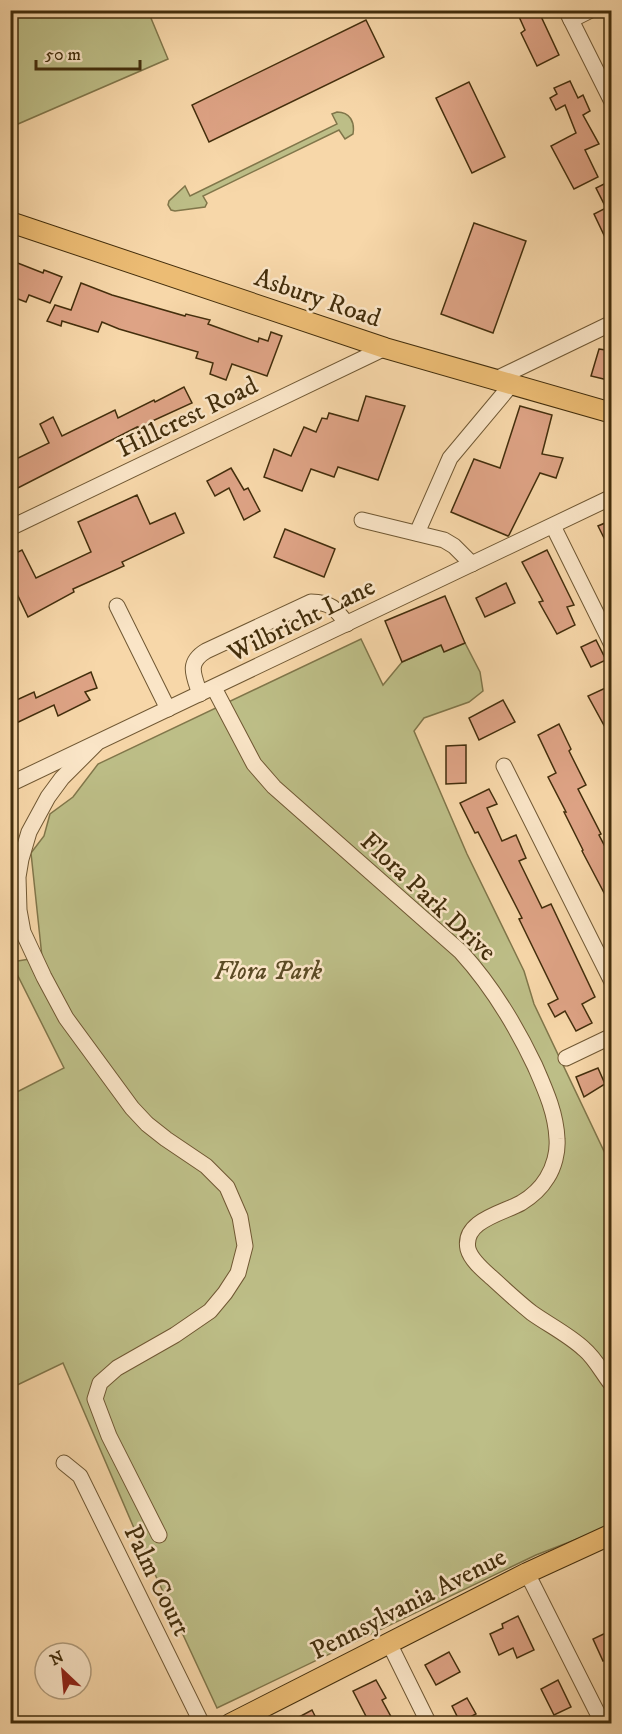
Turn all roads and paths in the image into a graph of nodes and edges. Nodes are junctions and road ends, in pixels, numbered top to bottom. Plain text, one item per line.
1 (591, 10) edge
2 (568, 15) edge
3 (612, 102) edge
4 (10, 222) edge
5 (612, 323) edge
6 (385, 348) junction
7 (502, 383) junction
8 (612, 413) edge
9 (612, 497) edge
10 (362, 520) dead end
11 (553, 526) junction
12 (10, 528) edge
13 (417, 533) junction
14 (472, 564) junction
15 (117, 606) dead end
16 (347, 624) junction
17 (612, 645) edge
18 (214, 688) junction
19 (200, 694) junction
20 (168, 709) junction
21 (96, 744) junction
22 (504, 766) dead end
23 (10, 784) edge
24 (16, 935) edge
25 (612, 982) edge
26 (612, 1036) edge
27 (566, 1058) dead end
28 (612, 1385) edge
29 (64, 1463) dead end
30 (612, 1534) edge
31 (159, 1535) dead end
32 (527, 1573) junction
33 (389, 1643) junction
34 (252, 1719) edge
35 (202, 1724) edge
36 (230, 1724) edge
37 (429, 1724) edge
38 (603, 1724) edge

1 - 2 street
2 - 3 street
4 - 6 main road, Asbury Road
5 - 7 street
6 - 7 main road, Asbury Road
6 - 12 street, Hillcrest Road
7 - 8 main road, Asbury Road
7 - 13 street
9 - 11 street, Wilbricht Lane
10 - 13 street
11 - 14 street, Wilbricht Lane
11 - 17 street
13 - 14 street
14 - 16 street, Wilbricht Lane
15 - 20 street
16 - 18 street, Wilbricht Lane
16 - 19 street
18 - 19 street, Wilbricht Lane
18 - 28 street, Flora Park Drive
19 - 20 street, Wilbricht Lane
20 - 21 street, Wilbricht Lane
21 - 23 street, Wilbricht Lane
21 - 24 street
22 - 25 street
24 - 31 street
26 - 27 street
29 - 35 street, Palm Court
30 - 32 main road, Pennsylvania Avenue
32 - 33 main road, Pennsylvania Avenue
32 - 38 street
33 - 34 main road, Pennsylvania Avenue
33 - 37 street
34 - 36 main road, Pennsylvania Avenue

